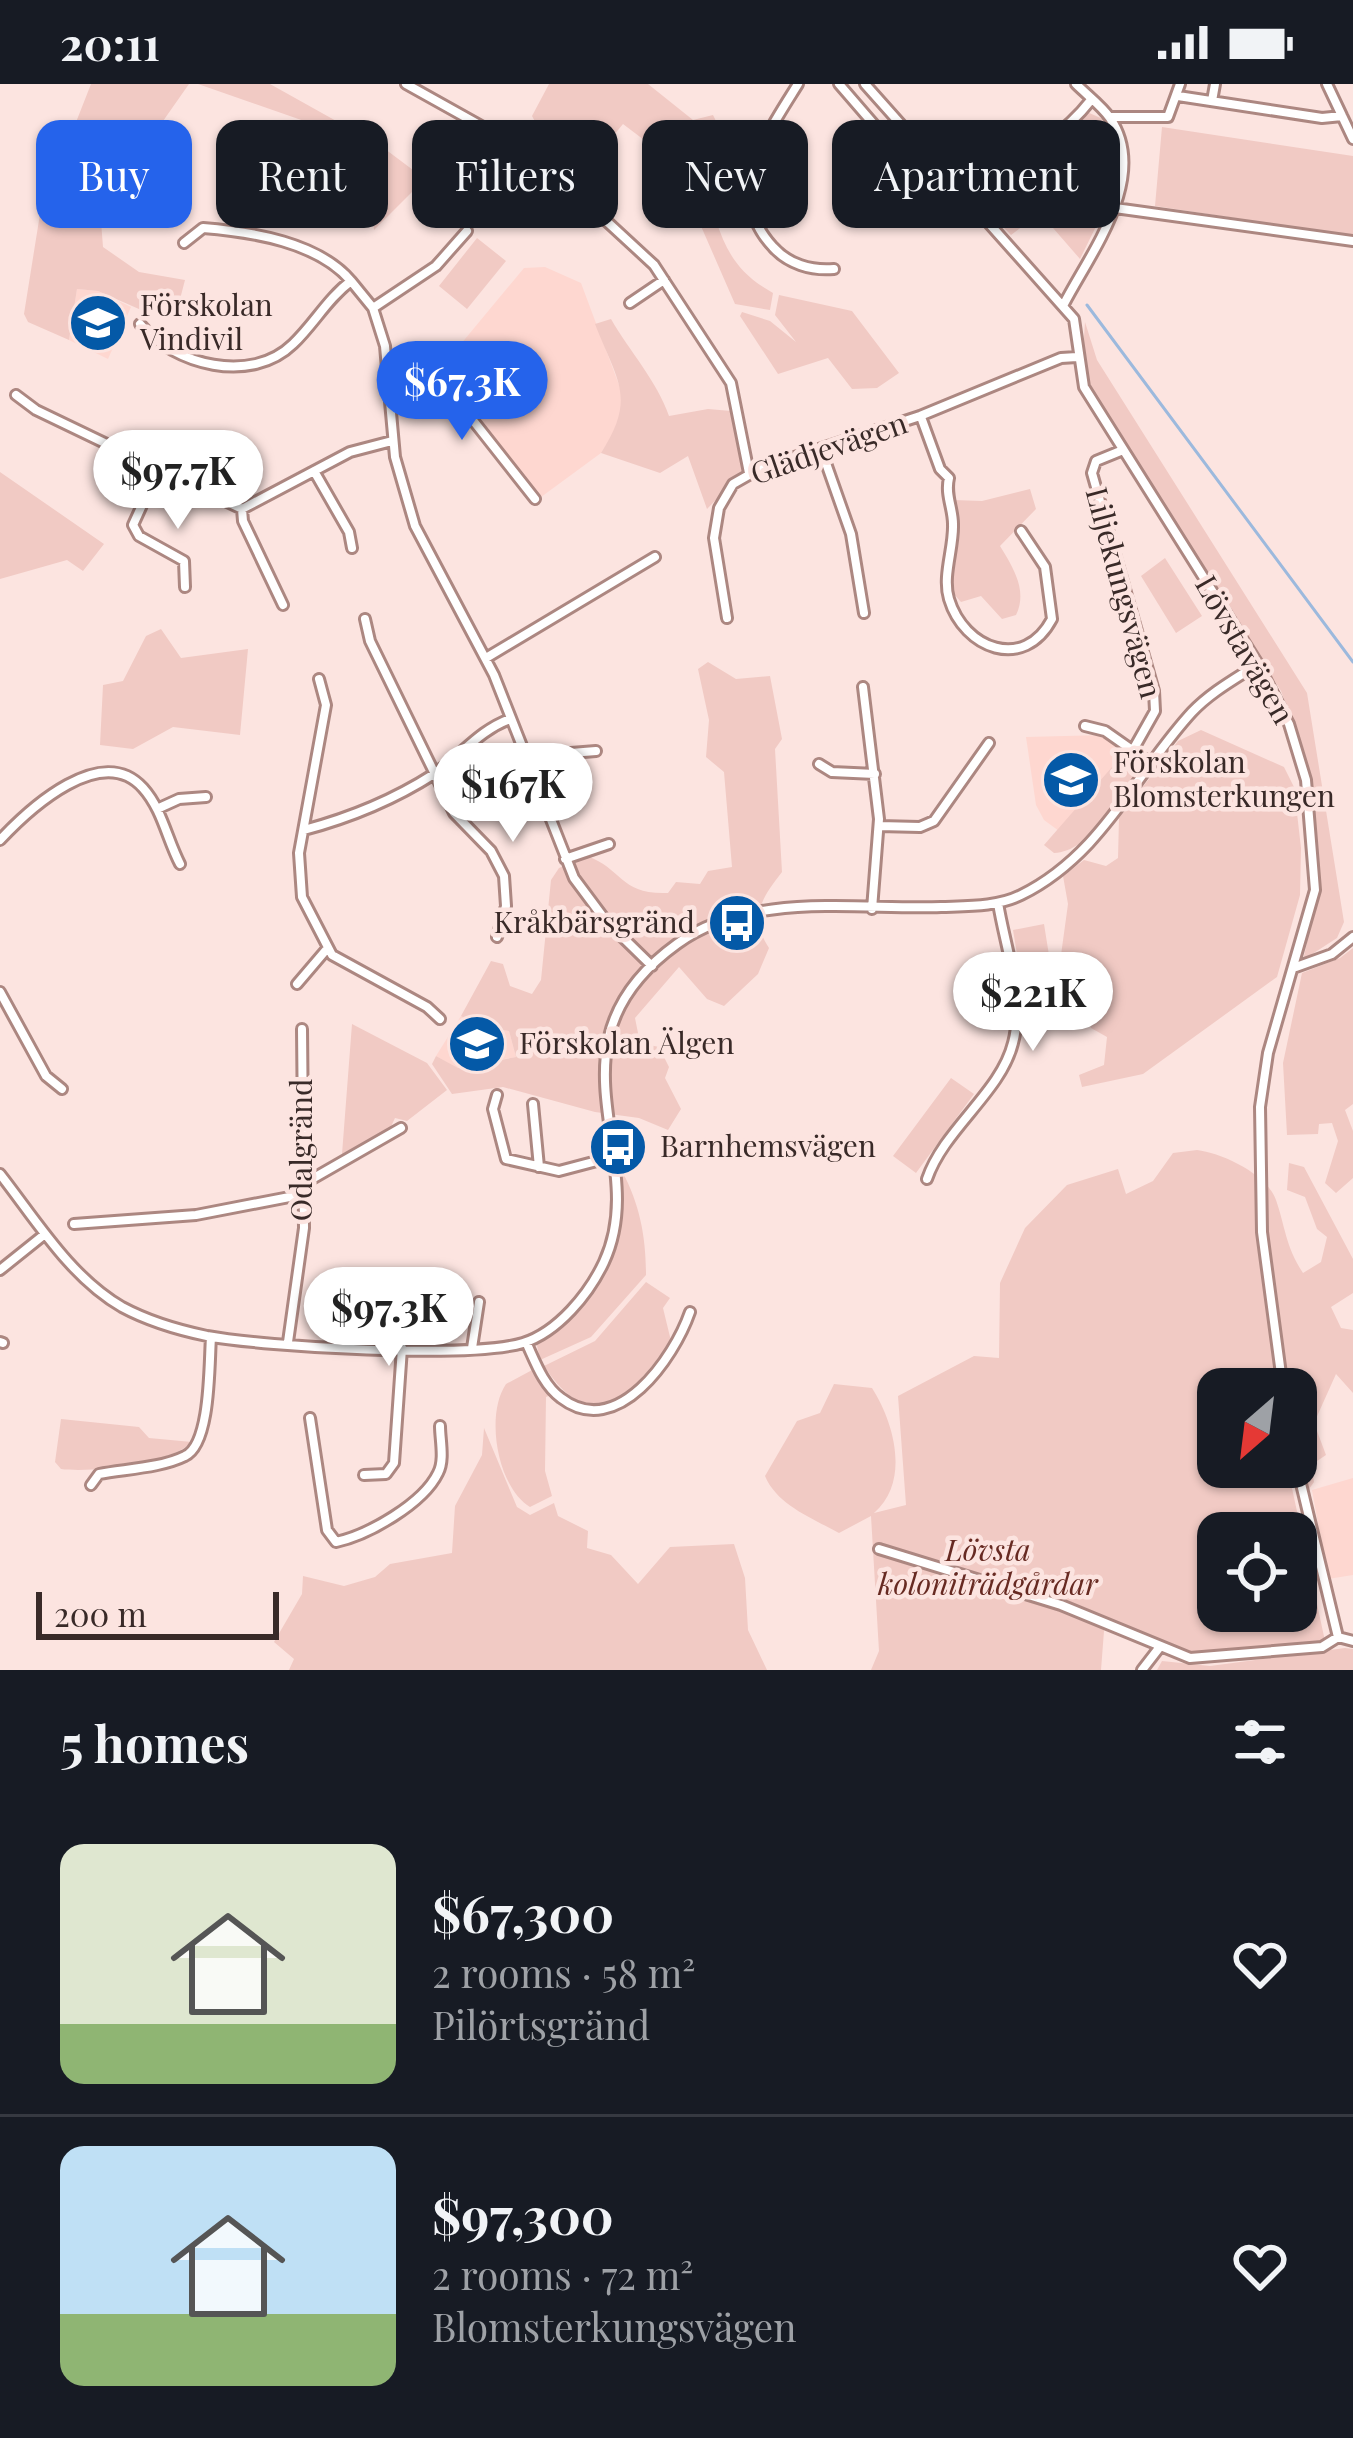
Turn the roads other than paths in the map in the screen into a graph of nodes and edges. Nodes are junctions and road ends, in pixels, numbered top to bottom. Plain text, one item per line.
1 (406, 84) edge
2 (798, 84) edge
3 (839, 84) edge
4 (865, 84) edge
5 (1076, 84) edge
6 (1180, 84) edge
7 (1215, 84) edge
8 (1327, 84) edge
9 (1178, 96) junction
10 (1091, 100) junction
11 (1213, 100) junction
12 (1342, 116) junction
13 (1110, 117) junction
14 (471, 120) edge
15 (870, 120) edge
16 (1076, 120) edge
17 (1111, 120) edge
18 (1353, 139) edge
19 (1120, 150) edge
20 (1120, 183) edge
21 (1120, 209) edge
22 (616, 228) edge
23 (1104, 228) edge
24 (467, 231) dead end
25 (1353, 241) edge
26 (184, 243) dead end
27 (833, 269) dead end
28 (664, 280) junction
29 (351, 281) junction
30 (630, 303) dead end
31 (1064, 304) junction
32 (373, 308) junction
33 (140, 324) dead end
34 (1077, 357) junction
35 (388, 364) junction
36 (16, 394) dead end
37 (920, 416) junction
38 (392, 441) junction
39 (821, 449) junction
40 (1123, 450) junction
41 (158, 470) junction
42 (314, 471) junction
43 (749, 473) junction
44 (535, 499) dead end
45 (242, 509) junction
46 (1021, 530) dead end
47 (352, 548) dead end
48 (655, 557) dead end
49 (185, 587) dead end
50 (283, 605) dead end
51 (864, 613) dead end
52 (727, 617) dead end
53 (365, 619) dead end
54 (486, 658) junction
55 (1258, 664) junction
56 (320, 679) dead end
57 (863, 687) dead end
58 (510, 718) junction
59 (1085, 726) dead end
60 (989, 743) dead end
61 (1132, 750) junction
62 (596, 751) dead end
63 (819, 764) dead end
64 (1152, 764) junction
65 (438, 772) junction
66 (875, 774) junction
67 (531, 775) junction
68 (206, 797) dead end
69 (157, 809) junction
70 (879, 826) junction
71 (304, 830) junction
72 (0, 840) edge
73 (608, 844) dead end
74 (565, 859) junction
75 (180, 864) dead end
76 (998, 902) junction
77 (872, 909) junction
78 (497, 937) dead end
79 (1353, 937) edge
80 (326, 950) junction
81 (652, 966) junction
82 (1295, 967) junction
83 (297, 984) dead end
84 (0, 992) edge
85 (440, 1019) dead end
86 (302, 1029) dead end
87 (62, 1089) dead end
88 (497, 1095) dead end
89 (533, 1104) dead end
90 (400, 1128) dead end
91 (612, 1157) junction
92 (539, 1167) junction
93 (0, 1174) edge
94 (926, 1179) dead end
95 (305, 1188) junction
96 (74, 1224) dead end
97 (45, 1234) junction
98 (0, 1270) edge
99 (479, 1302) dead end
100 (690, 1312) dead end
101 (211, 1336) junction
102 (288, 1342) junction
103 (526, 1342) junction
104 (402, 1348) junction
105 (472, 1348) junction
106 (1279, 1368) edge
107 (310, 1418) dead end
108 (440, 1426) dead end
109 (364, 1474) dead end
110 (91, 1485) dead end
111 (1302, 1488) edge
112 (879, 1550) dead end
113 (1338, 1637) junction
114 (1353, 1641) edge
115 (1160, 1648) junction
116 (1142, 1670) edge

1 - 14 street
2 - 27 street
3 - 15 street
4 - 31 street, Lövstavägen
5 - 10 street
6 - 9 street
7 - 11 street
8 - 12 street
9 - 11 street
9 - 13 street
10 - 13 street
10 - 16 street
11 - 12 street
12 - 18 street
13 - 17 street
19 - 20 street
21 - 25 street
22 - 28 street
23 - 31 street
24 - 32 street
26 - 29 street
28 - 30 street
28 - 43 street
29 - 32 street
29 - 33 street
31 - 34 street, Lövstavägen
32 - 35 street
34 - 37 street, Glädjevägen
34 - 40 street, Lövstavägen
35 - 38 street
35 - 44 street
36 - 41 street
37 - 39 street, Glädjevägen
37 - 46 street, Glädjevägen
38 - 42 street
38 - 54 street
39 - 43 street, Glädjevägen
39 - 51 street
40 - 55 street, Lövstavägen
40 - 61 street, Liljekungsvägen
41 - 45 street
41 - 49 street
42 - 45 street
42 - 47 street
43 - 52 street, Glädjevägen
45 - 50 street
48 - 54 street
53 - 65 street
54 - 58 street
55 - 64 street
55 - 82 street, Lövstavägen
56 - 71 street
57 - 66 street
58 - 65 street
58 - 67 street
59 - 61 street, Liljekungsvägen
60 - 70 street
61 - 64 street, Liljekungsvägen
62 - 67 street
63 - 66 street
64 - 76 street
65 - 71 street
65 - 78 street
66 - 70 street
67 - 74 street
68 - 69 street
69 - 72 street
69 - 75 street
70 - 77 street
71 - 80 street
73 - 74 street
74 - 81 street
76 - 77 street
76 - 94 street
77 - 81 street
79 - 82 street
80 - 83 street
80 - 85 street
81 - 91 street
82 - 106 street, Lövstavägen
84 - 87 street
86 - 95 street, Odalgränd
88 - 92 street
89 - 92 street
90 - 95 street
91 - 92 street
91 - 103 street
93 - 97 street
95 - 96 street
95 - 102 street, Odalgränd
97 - 98 street
97 - 101 street
99 - 105 street
100 - 103 street
101 - 102 street
101 - 110 street
102 - 104 street
103 - 105 street
104 - 105 street
104 - 109 street
107 - 108 street
111 - 113 street
112 - 115 street
113 - 114 street
113 - 115 street
115 - 116 street

